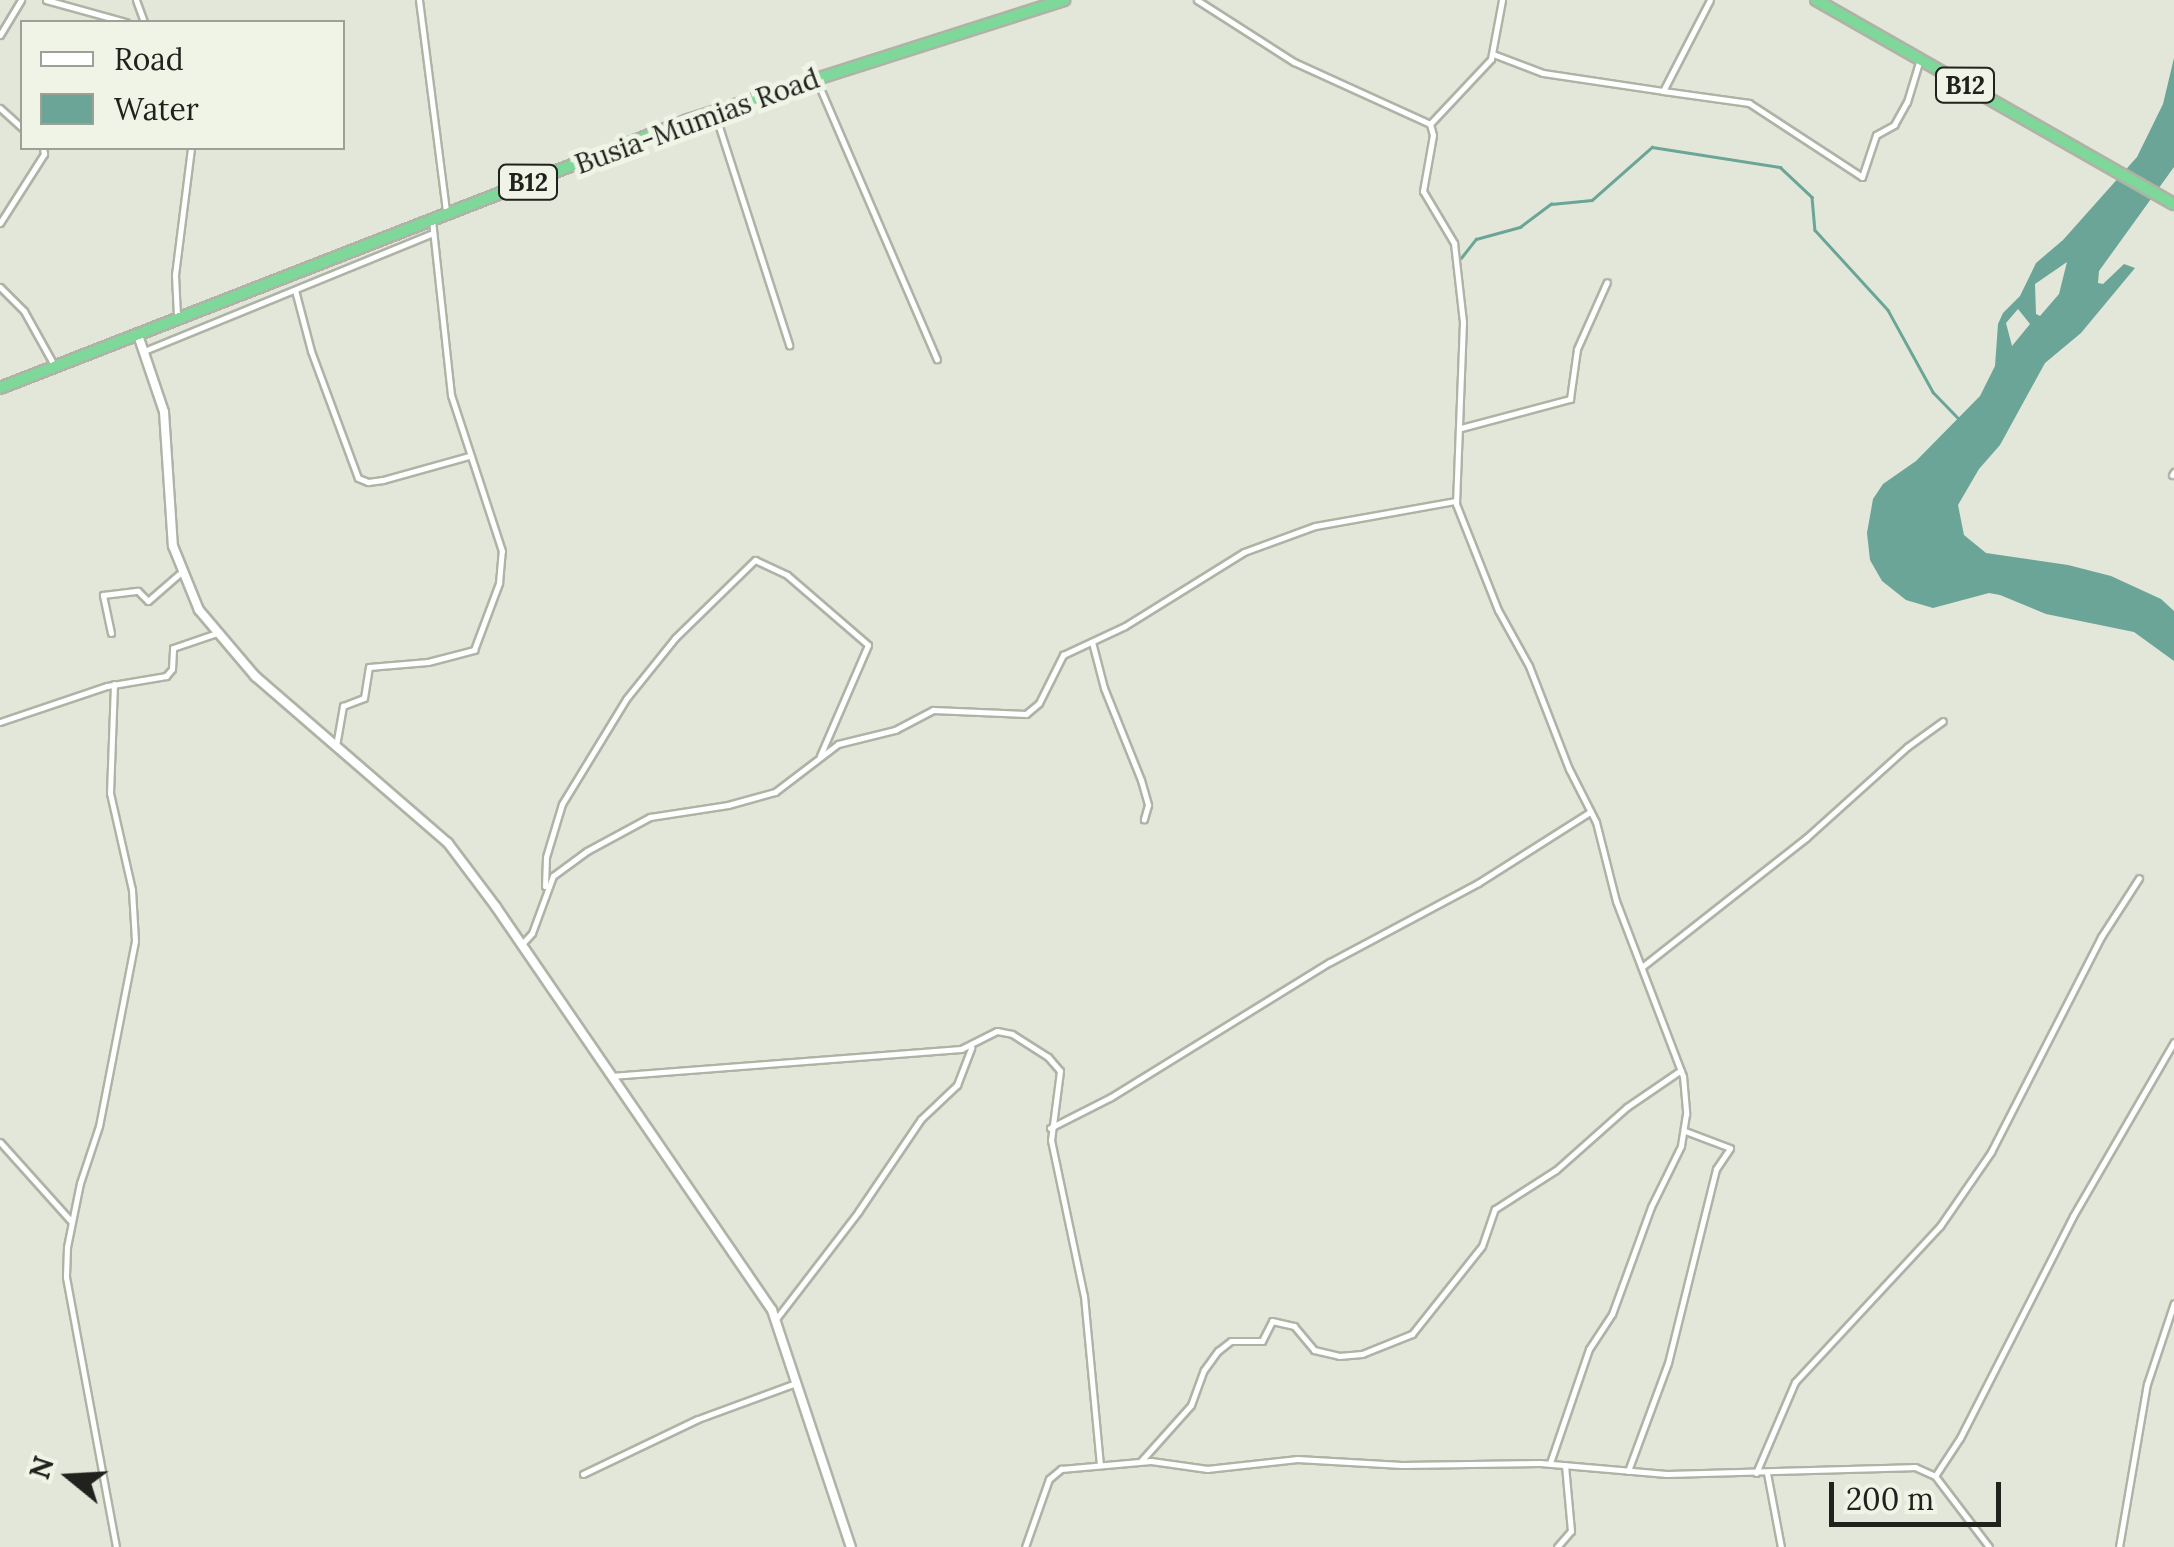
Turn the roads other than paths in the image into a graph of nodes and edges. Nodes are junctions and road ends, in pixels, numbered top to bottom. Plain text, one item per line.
1 (22, 0) edge
2 (46, 0) edge
3 (419, 0) edge
4 (1030, 0) edge
5 (1064, 0) edge
6 (1197, 0) edge
7 (1502, 0) edge
8 (1710, 0) edge
9 (1816, 0) edge
10 (1041, 7) junction
11 (119, 20) edge
12 (0, 35) edge
13 (1493, 54) junction
14 (1920, 59) junction
15 (816, 78) junction
16 (1663, 90) junction
17 (0, 108) edge
18 (714, 111) junction
19 (1430, 124) junction
20 (20, 126) edge
21 (43, 150) edge
22 (191, 150) edge
23 (2170, 202) edge
24 (447, 214) junction
25 (432, 220) junction
26 (0, 223) edge
27 (433, 233) junction
28 (1607, 282) dead end
29 (0, 287) edge
30 (295, 290) junction
31 (228, 300) junction
32 (234, 314) junction
33 (177, 320) junction
34 (138, 335) junction
35 (789, 345) dead end
36 (144, 351) junction
37 (937, 358) dead end
38 (56, 367) junction
39 (0, 388) edge
40 (1461, 428) junction
41 (469, 456) junction
42 (1455, 502) junction
43 (180, 574) dead end
44 (111, 633) dead end
45 (216, 634) junction
46 (1092, 642) junction
47 (114, 684) junction
48 (1943, 721) dead end
49 (0, 722) edge
50 (336, 746) junction
51 (819, 757) junction
52 (1591, 812) junction
53 (1144, 818) dead end
54 (2139, 878) dead end
55 (545, 888) junction
56 (521, 945) junction
57 (1642, 967) junction
58 (2174, 1042) edge
59 (972, 1046) junction
60 (1681, 1070) junction
61 (611, 1076) junction
62 (1050, 1128) junction
63 (1685, 1132) junction
64 (0, 1142) edge
65 (72, 1223) junction
66 (2174, 1303) edge
67 (776, 1319) junction
68 (798, 1382) junction
69 (1142, 1461) junction
70 (1550, 1463) junction
71 (1100, 1465) junction
72 (1565, 1465) junction
73 (1628, 1471) junction
74 (1756, 1473) junction
75 (1767, 1473) junction
76 (584, 1474) dead end
77 (1935, 1476) junction
78 (116, 1547) edge
79 (851, 1547) edge
80 (1025, 1547) edge
81 (1557, 1547) edge
82 (1781, 1547) edge
83 (1990, 1547) edge
84 (2119, 1547) edge

1 - 12 street
2 - 11 street
3 - 24 street
4 - 10 street
5 - 10 highway, Busia-Mumias Road / B12
6 - 19 street
7 - 13 street
8 - 16 street
9 - 14 highway, B12
10 - 15 highway, Busia-Mumias Road / B12
13 - 16 street
13 - 19 street
14 - 16 street
14 - 23 highway, B12
15 - 18 highway, Busia-Mumias Road / B12
15 - 37 street
17 - 20 street
18 - 24 highway, Busia-Mumias Road / B12
18 - 35 street
19 - 40 street
21 - 26 street
22 - 33 street
24 - 25 highway, Busia-Mumias Road / B12
25 - 27 street
25 - 31 highway, Busia-Mumias Road / B12
27 - 30 street
27 - 41 street
28 - 40 street
29 - 38 street
30 - 32 street
30 - 41 street
31 - 32 street
31 - 33 highway, Busia-Mumias Road / B12
32 - 36 street
33 - 34 highway, Busia-Mumias Road / B12
34 - 36 street
34 - 38 highway, Busia-Mumias Road / B12
36 - 45 street
38 - 39 highway, Busia-Mumias Road / B12
40 - 42 street
41 - 50 street
42 - 46 street
42 - 52 street
43 - 44 street
45 - 47 street
45 - 50 street
46 - 51 street
46 - 53 street
47 - 49 street
47 - 65 street
48 - 57 street
50 - 56 street
51 - 55 street
51 - 55 street
52 - 57 street
52 - 62 street
54 - 74 street
55 - 56 street
56 - 61 street
57 - 60 street
58 - 77 street
59 - 61 street
59 - 62 street
59 - 67 street
60 - 63 street
60 - 69 street
61 - 67 street
62 - 71 street
63 - 70 street
63 - 73 street
64 - 65 street
65 - 78 street
66 - 84 street
67 - 68 street
68 - 76 street
68 - 79 street
69 - 70 street
69 - 71 street
70 - 72 street
71 - 80 street
72 - 73 street
72 - 81 street
73 - 74 street
74 - 75 street
75 - 77 street
75 - 82 street
77 - 83 street

